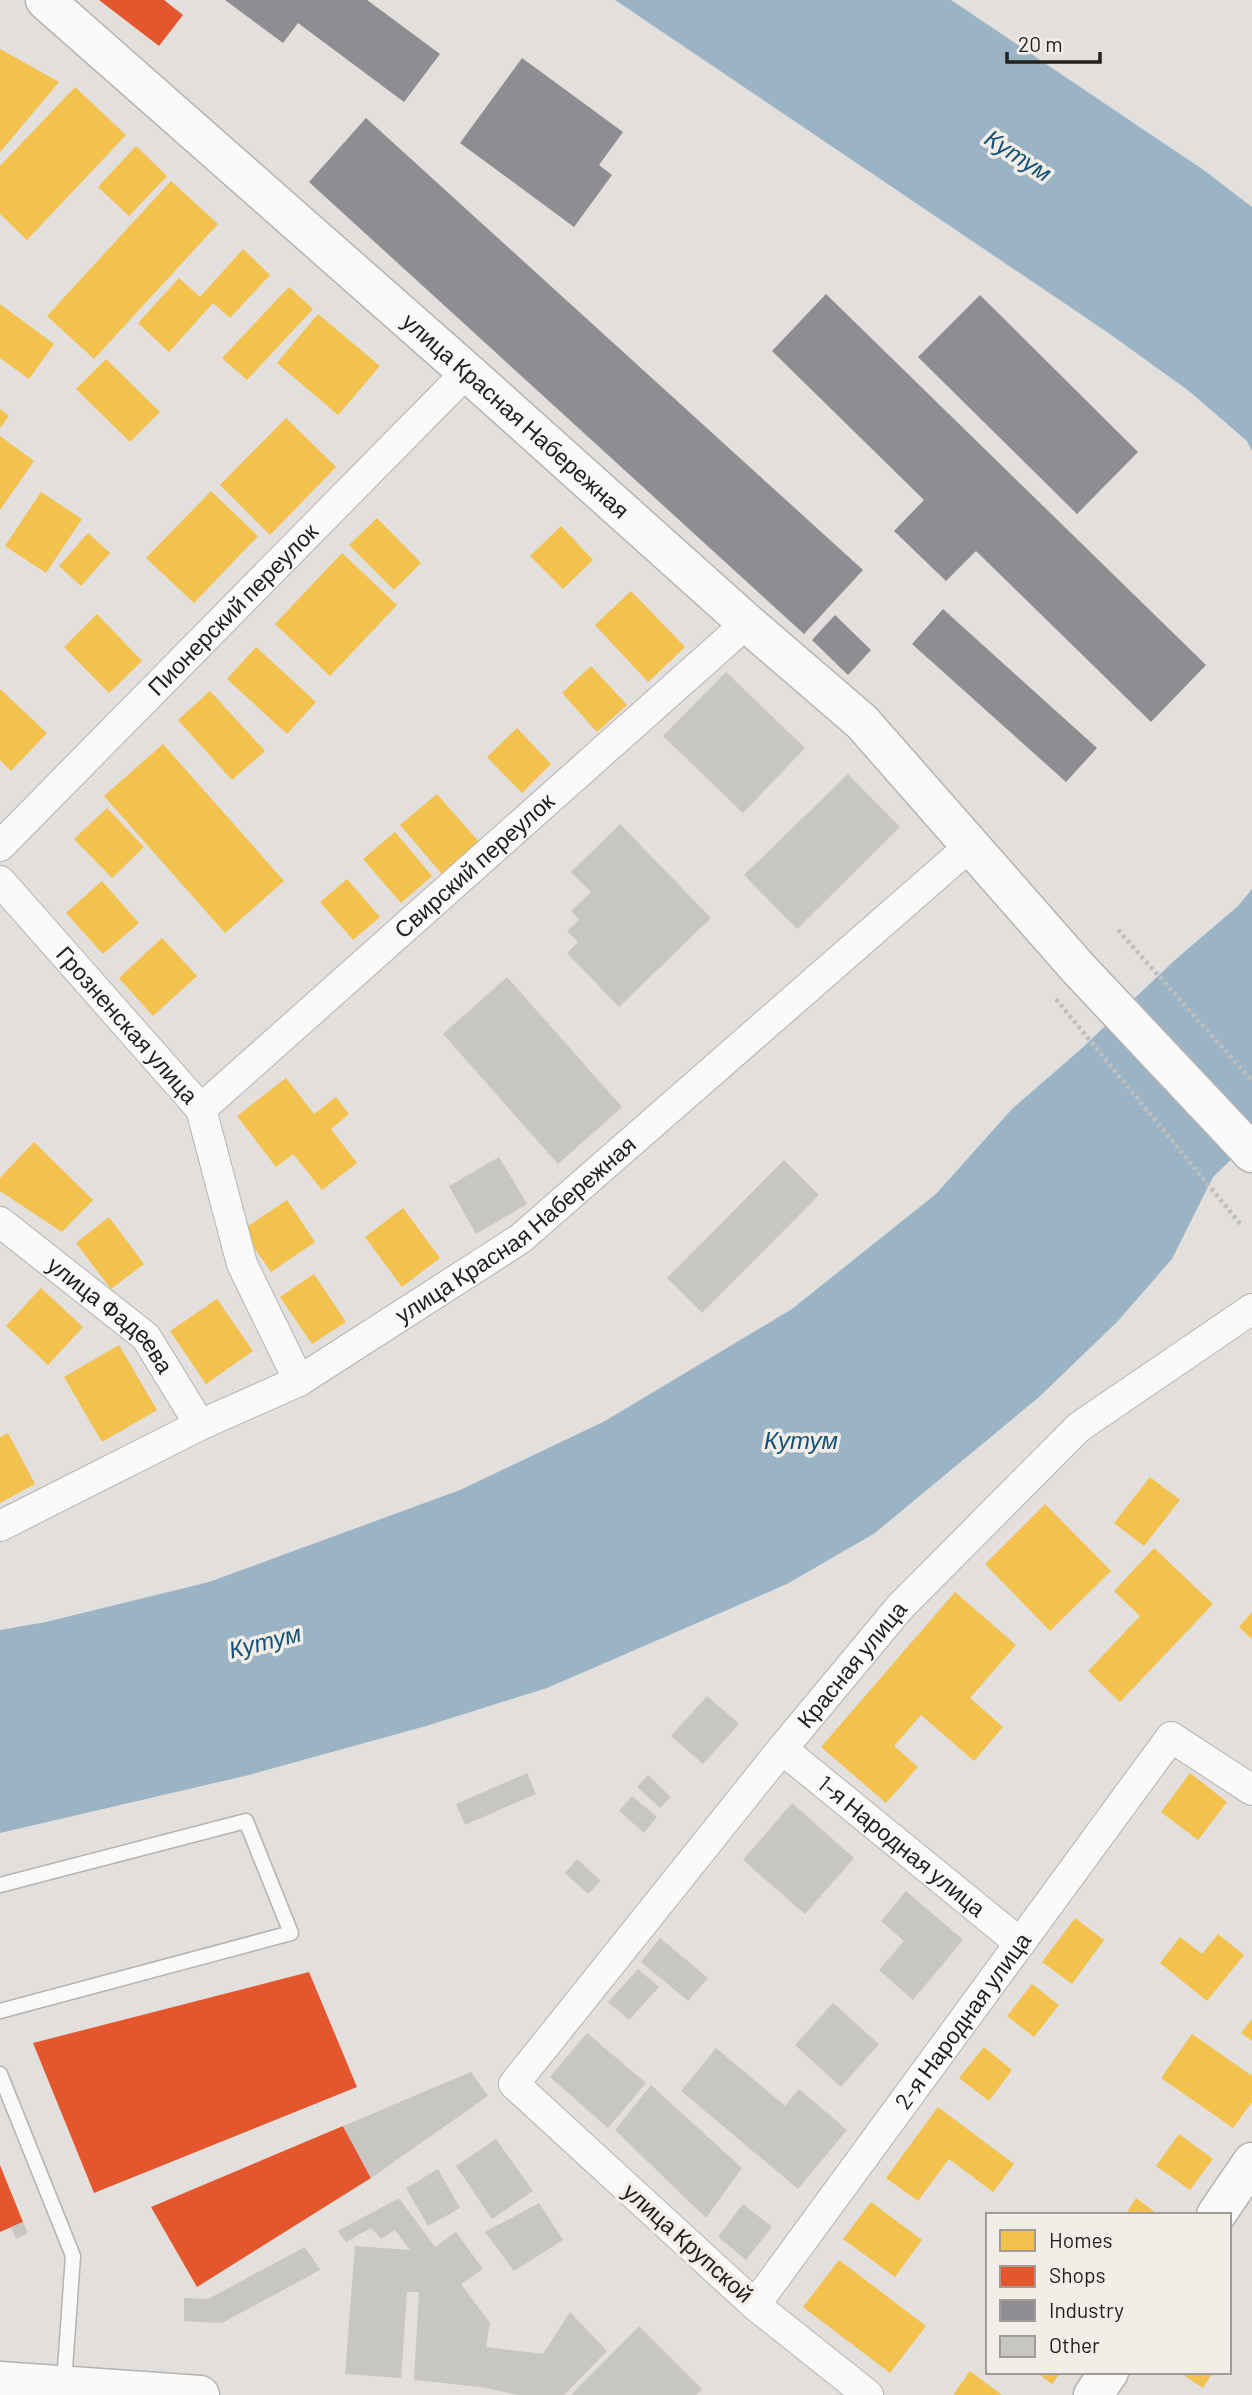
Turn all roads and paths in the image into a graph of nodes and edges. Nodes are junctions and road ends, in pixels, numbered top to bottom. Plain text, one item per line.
1 (45, 0) edge
2 (467, 372) junction
3 (747, 622) junction
4 (0, 846) edge
5 (970, 846) junction
6 (0, 881) edge
7 (1118, 930) dead end
8 (1081, 1032) dead end
9 (1252, 1081) edge
10 (201, 1108) junction
11 (1252, 1153) edge
12 (0, 1222) edge
13 (1242, 1226) dead end
14 (1252, 1309) edge
15 (299, 1381) junction
16 (200, 1425) junction
17 (0, 1526) edge
18 (782, 1749) junction
19 (1252, 1790) edge
20 (0, 1885) edge
21 (1020, 1943) junction
22 (0, 2011) edge
23 (0, 2074) edge
24 (514, 2084) joint
25 (1252, 2162) edge
26 (1217, 2213) edge
27 (755, 2305) junction
28 (1108, 2374) edge
29 (0, 2381) edge
30 (64, 2385) junction
31 (200, 2395) edge
32 (868, 2395) edge
33 (1093, 2395) edge

1 - 2 street, улица Красная Набережная
2 - 3 street, улица Красная Набережная
2 - 4 street, Пионерский переулок
3 - 5 street, улица Красная Набережная
3 - 10 street, Свирский переулок
5 - 11 street, улица Красная Набережная
5 - 15 street, улица Красная Набережная
6 - 10 street, Грозненская улица
7 - 9 path
8 - 13 path
10 - 15 street, Грозненская улица
12 - 16 street, улица Фадеева
14 - 18 street, Красная улица
15 - 16 street, улица Красная Набережная
16 - 17 street, улица Красная Набережная
18 - 21 street, 1-я Народная улица
18 - 24 street, Красная улица
19 - 21 street, 2-я Народная улица
20 - 22 lane
21 - 27 street, 2-я Народная улица
23 - 30 lane
24 - 27 street, улица Крупской
25 - 26 street
27 - 32 street, улица Крупской
28 - 33 street
29 - 30 street
30 - 31 street

